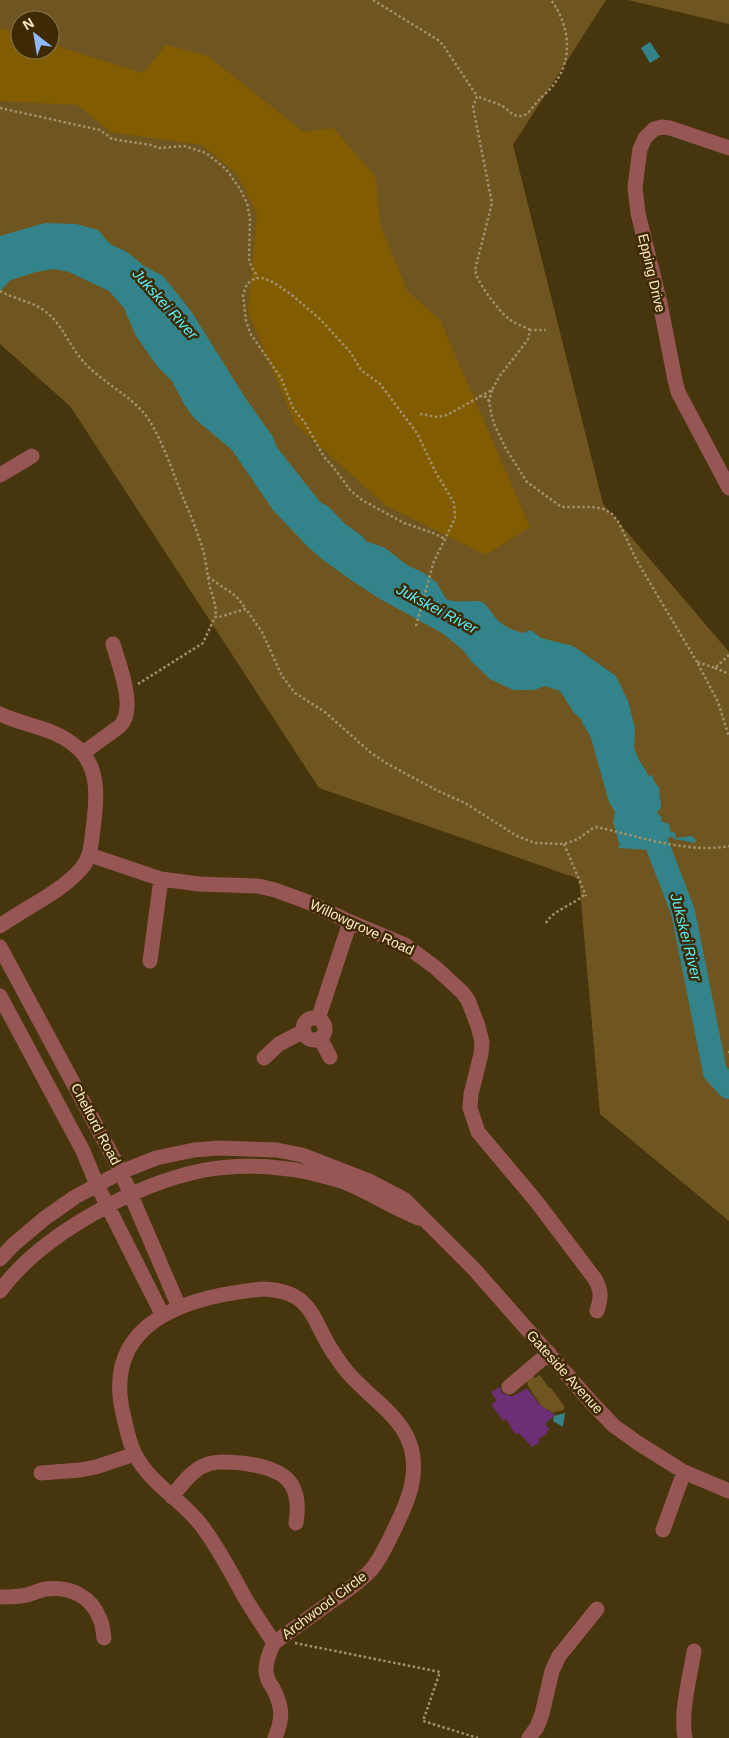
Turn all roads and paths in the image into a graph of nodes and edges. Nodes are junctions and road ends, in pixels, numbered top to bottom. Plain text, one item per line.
1 (373, 0) edge
2 (551, 0) edge
3 (477, 96) junction
4 (0, 108) edge
5 (729, 148) edge
6 (255, 278) junction
7 (0, 291) edge
8 (530, 330) junction
9 (546, 330) dead end
10 (492, 390) junction
11 (478, 396) junction
12 (489, 401) junction
13 (420, 414) dead end
14 (32, 456) dead end
15 (0, 475) edge
16 (729, 488) edge
17 (446, 539) junction
18 (208, 577) junction
19 (246, 609) junction
20 (215, 617) junction
21 (416, 626) dead end
22 (113, 644) dead end
23 (729, 656) edge
24 (697, 662) junction
25 (714, 668) junction
26 (729, 674) edge
27 (124, 688) junction
28 (0, 714) edge
29 (729, 737) edge
30 (83, 753) junction
31 (564, 844) junction
32 (729, 846) edge
33 (90, 855) junction
34 (161, 879) junction
35 (350, 922) junction
36 (546, 923) dead end
37 (0, 926) edge
38 (0, 946) edge
39 (150, 961) dead end
40 (0, 996) edge
41 (318, 1019) junction
42 (304, 1031) junction
43 (320, 1038) junction
44 (330, 1057) dead end
45 (264, 1058) dead end
46 (121, 1172) junction
47 (97, 1185) junction
48 (132, 1195) junction
49 (108, 1206) junction
50 (425, 1220) junction
51 (144, 1228) junction
52 (124, 1238) junction
53 (0, 1259) edge
54 (0, 1291) edge
55 (179, 1307) junction
56 (597, 1311) dead end
57 (162, 1314) junction
58 (549, 1353) junction
59 (508, 1387) dead end
60 (135, 1454) junction
61 (41, 1472) dead end
62 (684, 1472) junction
63 (729, 1491) edge
64 (172, 1497) junction
65 (296, 1523) dead end
66 (664, 1530) dead end
67 (0, 1598) edge
68 (596, 1609) dead end
69 (104, 1638) dead end
70 (276, 1641) junction
71 (694, 1651) dead end
72 (275, 1738) edge
73 (478, 1738) edge
74 (528, 1738) edge
75 (685, 1738) edge

1 - 3 path
2 - 3 path
3 - 8 path
4 - 6 path
5 - 16 street, Epping Drive
6 - 17 path
6 - 17 path
7 - 18 path
8 - 9 path
8 - 10 path
10 - 11 path
10 - 12 path
11 - 12 path
11 - 13 path
12 - 24 path
14 - 15 street
17 - 21 path
18 - 19 path
18 - 20 path
19 - 20 path
19 - 31 path
20 - 27 path
22 - 27 street
23 - 25 path
24 - 25 path
24 - 29 path
25 - 26 path
27 - 30 street
28 - 30 street
30 - 33 street
31 - 32 path
31 - 36 path
33 - 34 street, Willowgrove Road
33 - 37 street
34 - 35 street, Willowgrove Road
34 - 39 street
35 - 41 street
35 - 56 street, Willowgrove Road
38 - 46 street, Chelford Road
40 - 47 street, Chelford Road
41 - 42 street
41 - 43 street
42 - 43 street
42 - 45 street
43 - 44 street
46 - 47 street, Gateside Avenue
46 - 48 street, Chelford Road
46 - 50 street, Gateside Avenue
47 - 49 street, Chelford Road
47 - 53 street, Gateside Avenue
48 - 49 street, Gateside Avenue
48 - 50 street, Gateside Avenue
48 - 51 street, Chelford Road
49 - 52 street, Chelford Road
49 - 54 street, Gateside Avenue
50 - 58 street, Gateside Avenue
51 - 52 street
51 - 55 street, Chelford Road
52 - 57 street, Chelford Road
55 - 57 street, Archwood Circle
55 - 70 street, Archwood Circle
57 - 60 street, Archwood Circle
58 - 59 street
58 - 62 street, Gateside Avenue
60 - 61 street
60 - 64 street, Archwood Circle
62 - 63 street, Gateside Avenue
62 - 66 street
64 - 65 street
64 - 70 street, Archwood Circle
67 - 69 street
68 - 74 street
70 - 72 street
70 - 73 path
71 - 75 street

